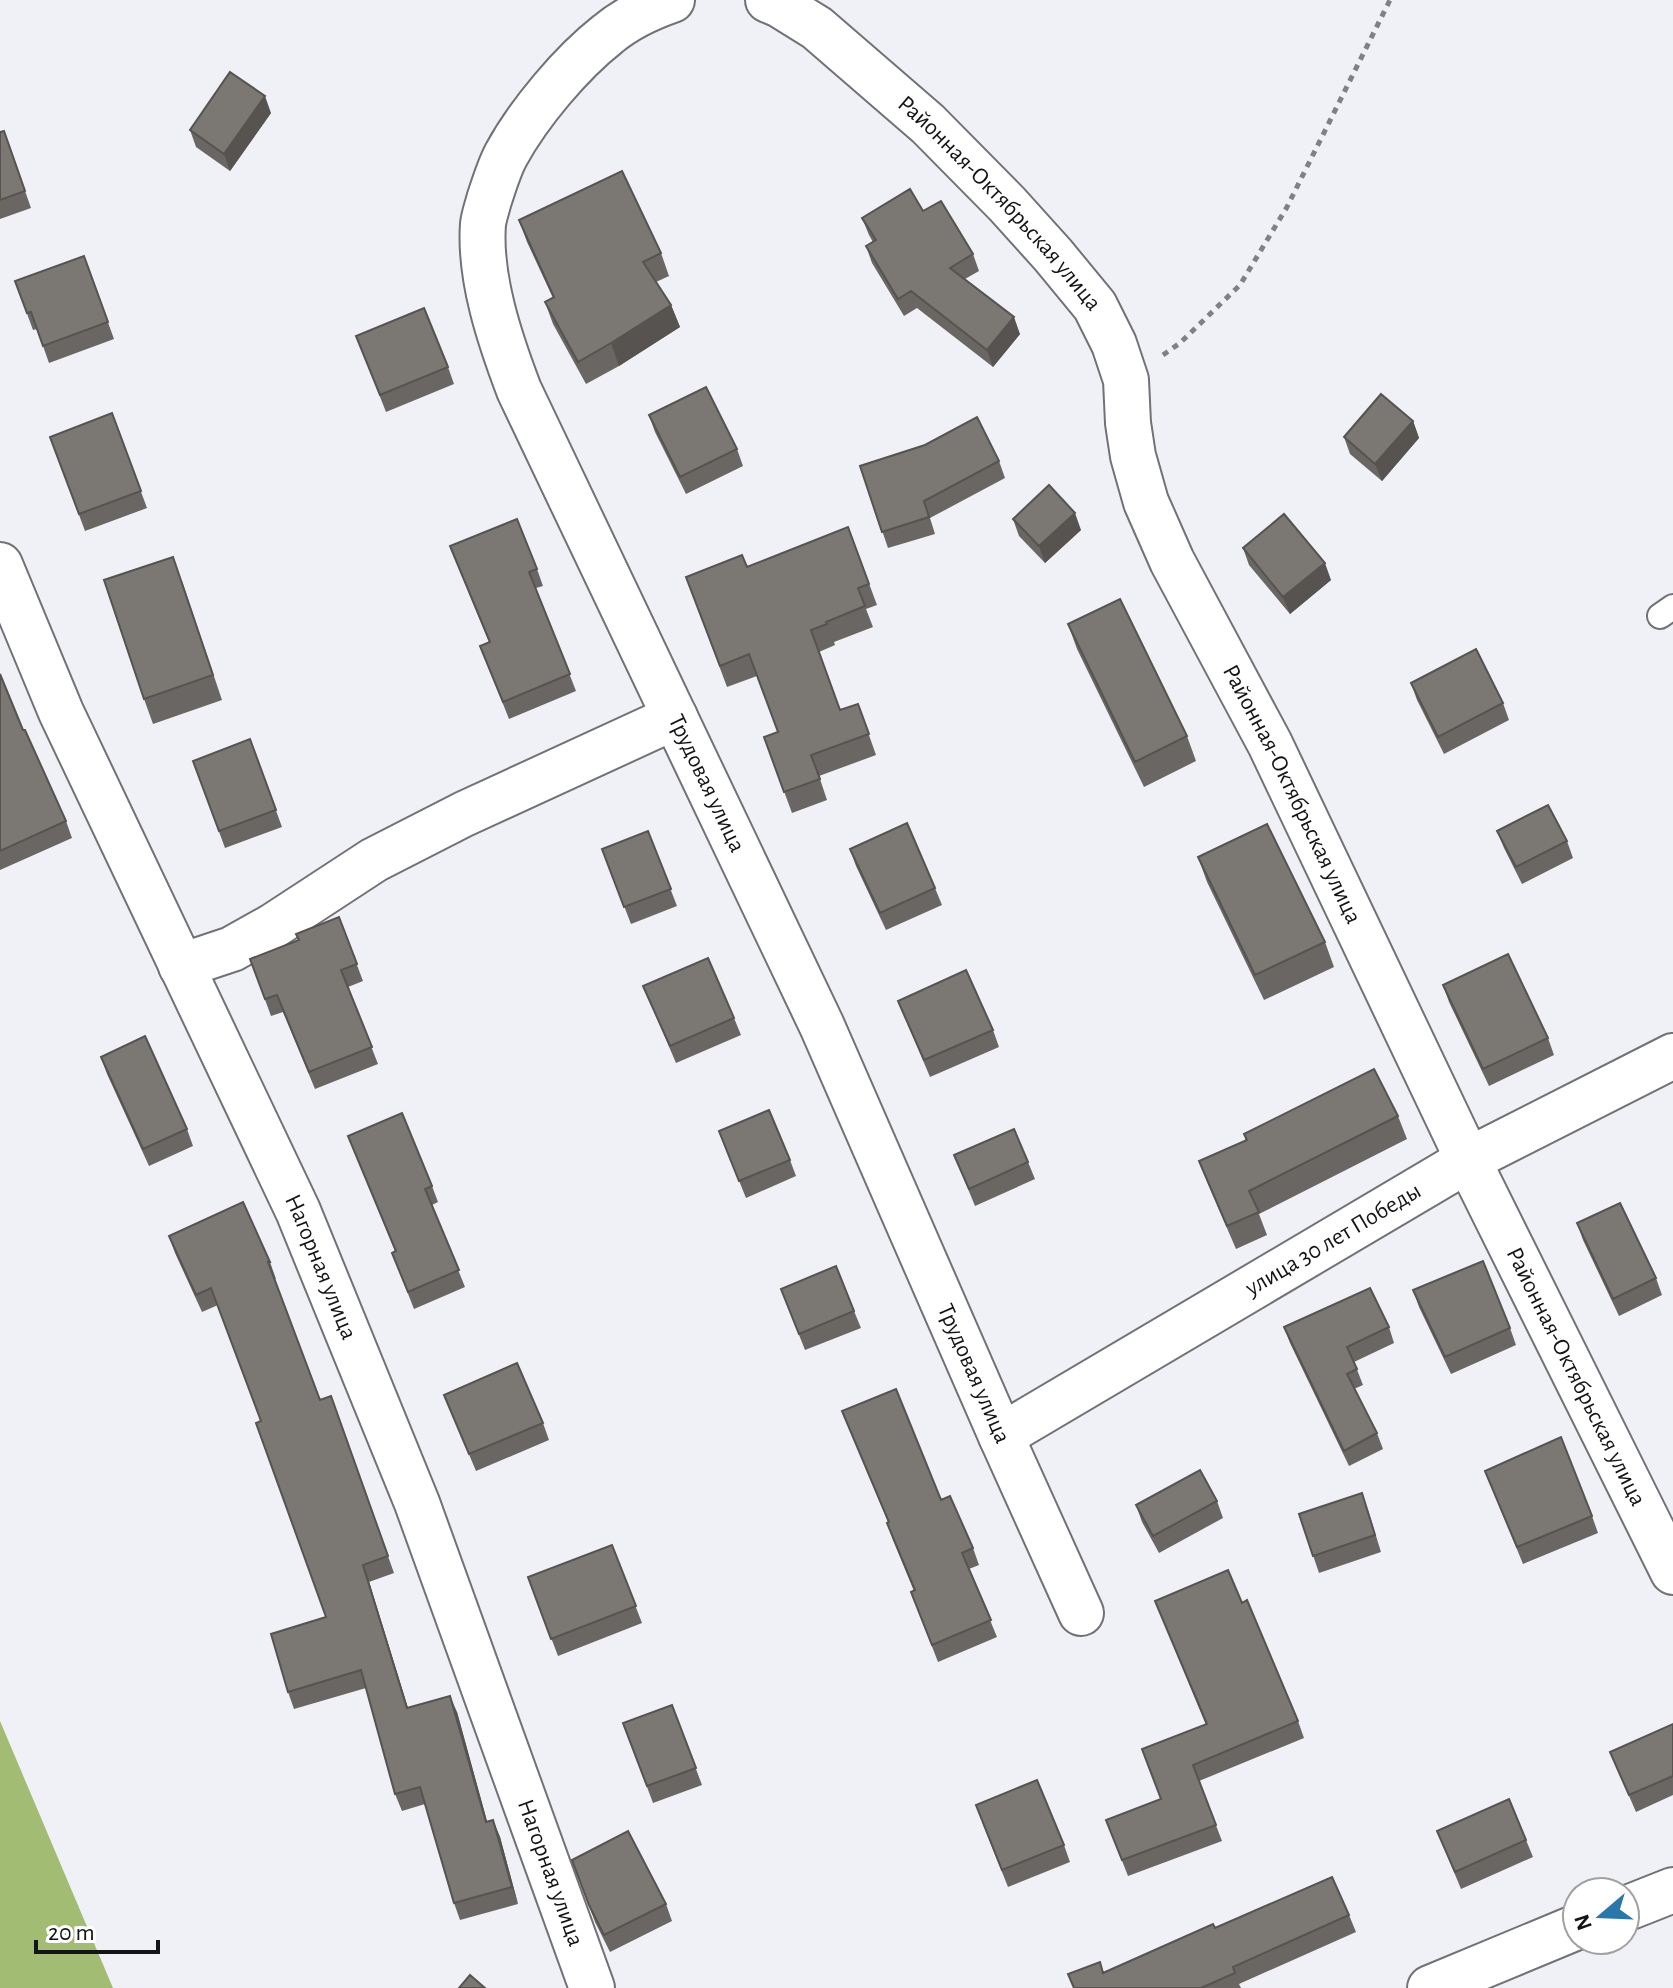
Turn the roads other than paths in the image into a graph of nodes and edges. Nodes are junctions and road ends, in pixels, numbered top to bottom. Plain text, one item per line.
1 (672, 0) edge
2 (768, 0) edge
3 (0, 565) edge
4 (675, 717) junction
5 (181, 966) junction
6 (1673, 1056) edge
7 (1468, 1160) junction
8 (1001, 1436) junction
9 (1673, 1572) edge
10 (1081, 1613) dead end
11 (1673, 1890) edge
12 (1641, 1903) edge
13 (1561, 1934) edge
14 (592, 1988) edge
15 (1430, 1988) edge

1 - 4 street, Трудовая улица
2 - 7 street, Районная-Октябрьская улица
3 - 5 street, Нагорная улица
4 - 5 street
4 - 8 street, Трудовая улица
5 - 14 street, Нагорная улица
6 - 7 street, улица 30 лет Победы
7 - 8 street, улица 30 лет Победы
7 - 9 street, Районная-Октябрьская улица
8 - 10 street, Трудовая улица
11 - 12 street
13 - 15 street

